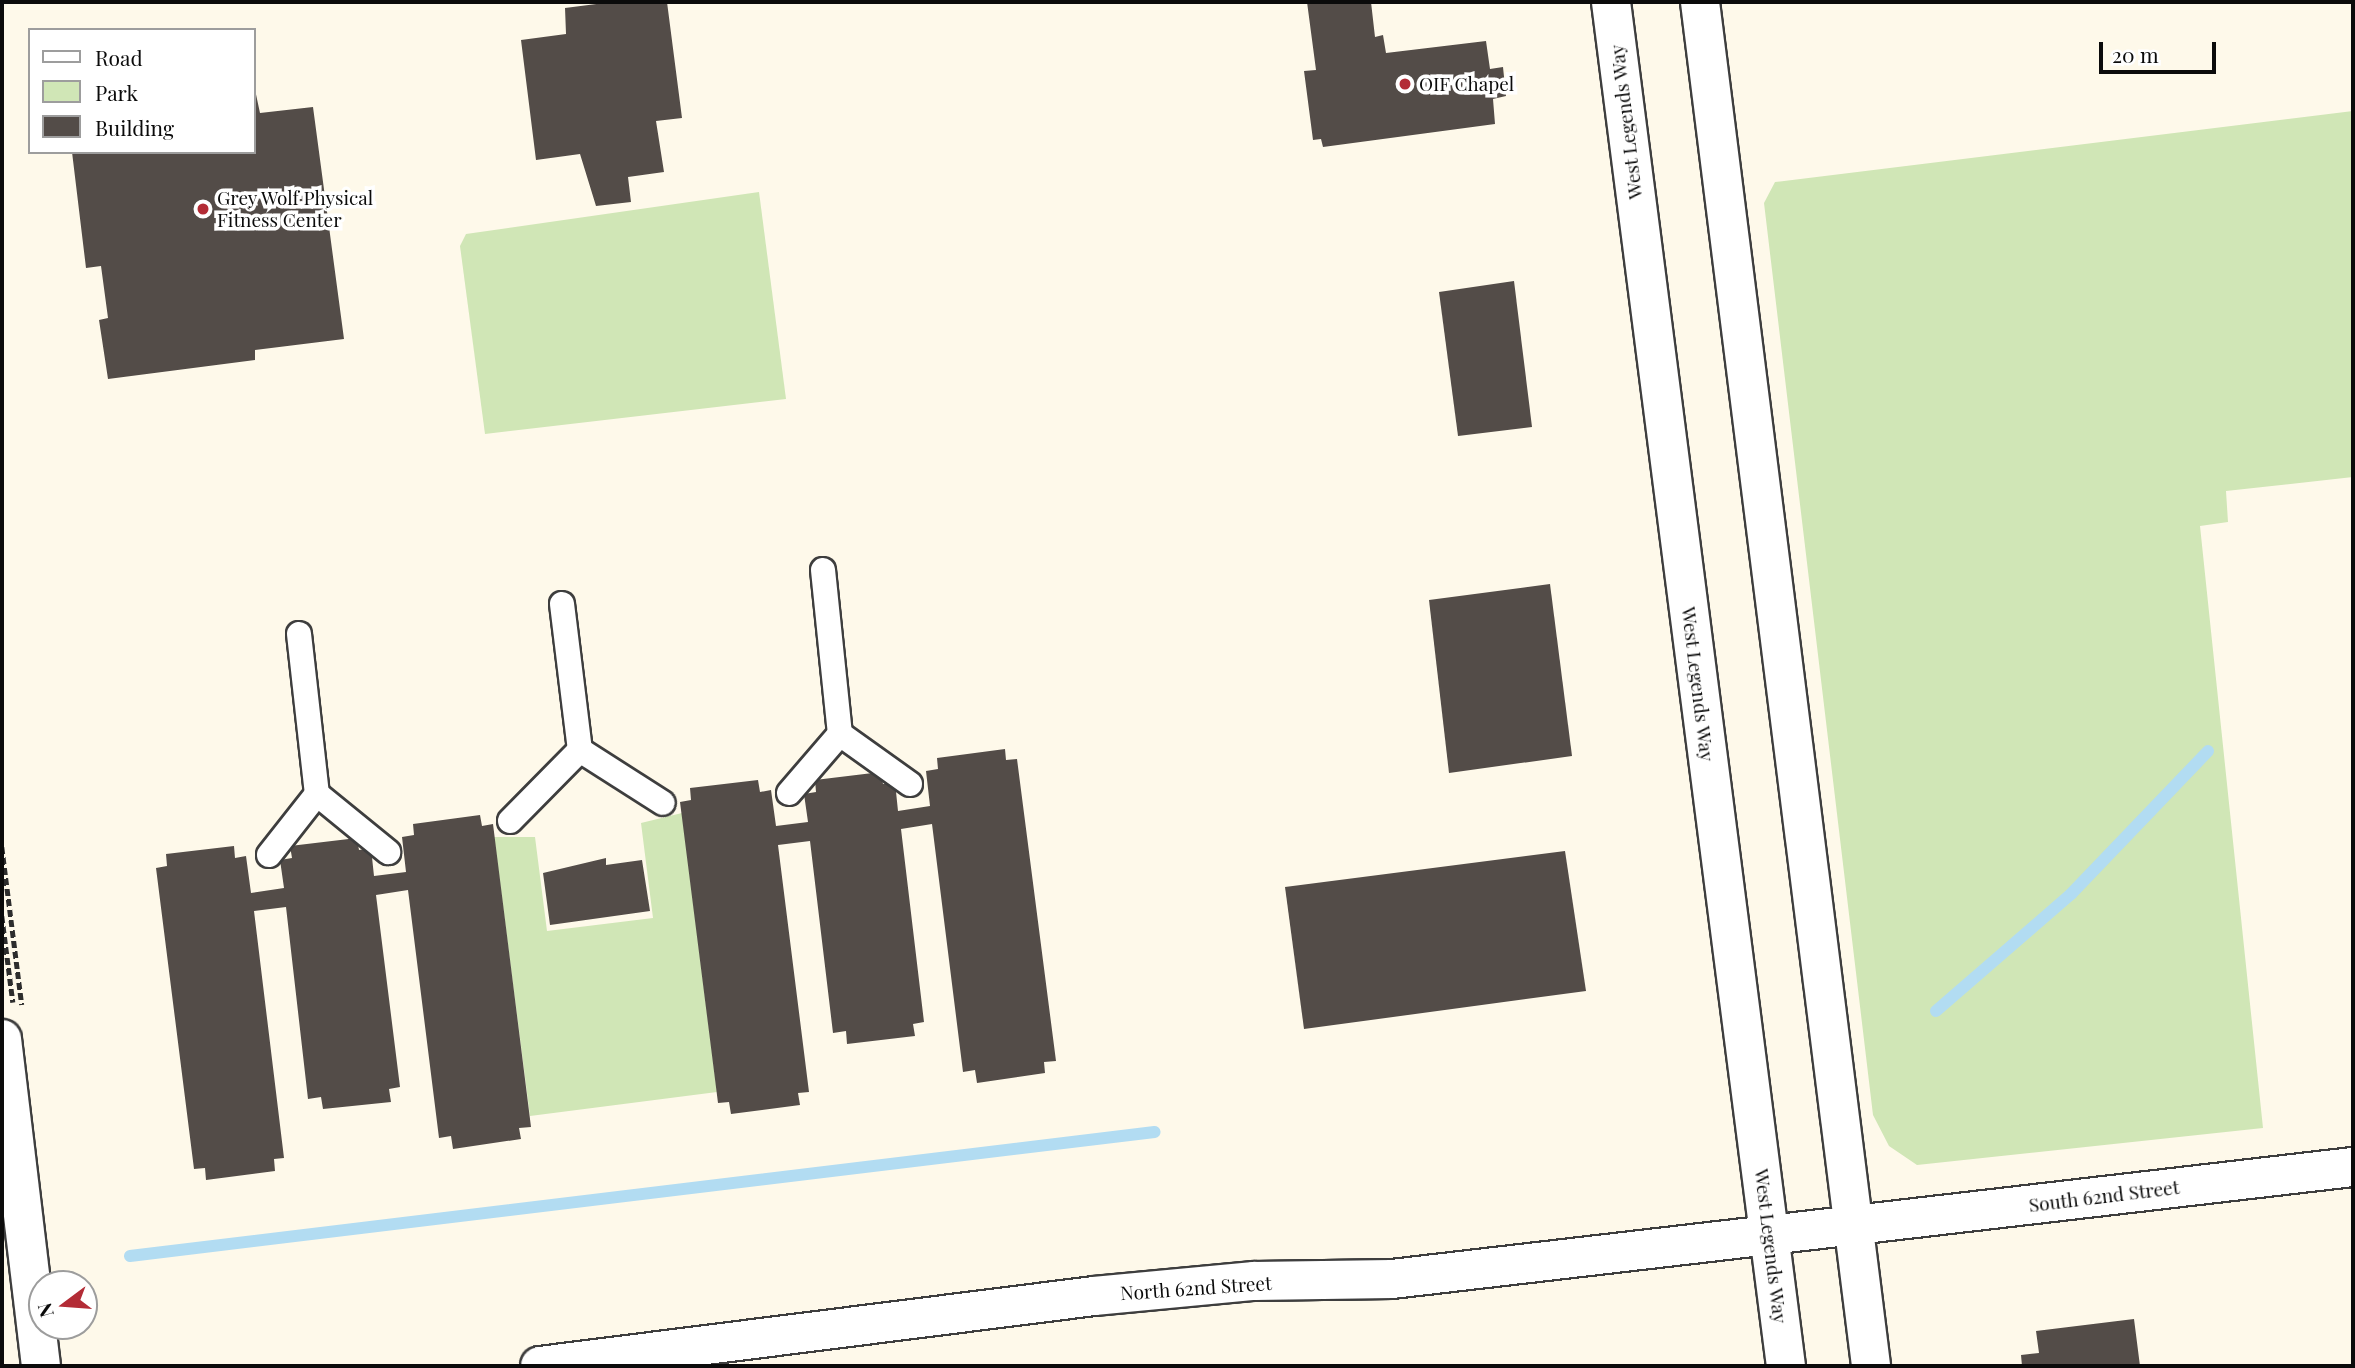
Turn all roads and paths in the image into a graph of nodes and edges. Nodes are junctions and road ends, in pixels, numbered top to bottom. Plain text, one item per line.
1 (1611, 2) edge
2 (1700, 2) edge
3 (823, 570) dead end
4 (562, 604) dead end
5 (299, 634) dead end
6 (840, 734) junction
7 (580, 750) junction
8 (910, 783) dead end
9 (789, 793) dead end
10 (317, 794) junction
11 (663, 803) dead end
12 (510, 821) dead end
13 (388, 852) dead end
14 (270, 855) dead end
15 (2, 1039) edge
16 (2353, 1167) edge
17 (1854, 1226) junction
18 (1770, 1237) junction
19 (41, 1366) edge
20 (540, 1366) edge
21 (1786, 1366) edge
22 (1871, 1366) edge

1 - 18 street, West Legends Way
2 - 17 street
3 - 6 street
4 - 7 street
5 - 10 street
6 - 8 street
6 - 9 street
7 - 11 street
7 - 12 street
10 - 13 street
10 - 14 street
15 - 19 street
16 - 17 street, South 62nd Street
17 - 18 street, North 62nd Street
17 - 22 street
18 - 20 street, North 62nd Street
18 - 21 street, West Legends Way

